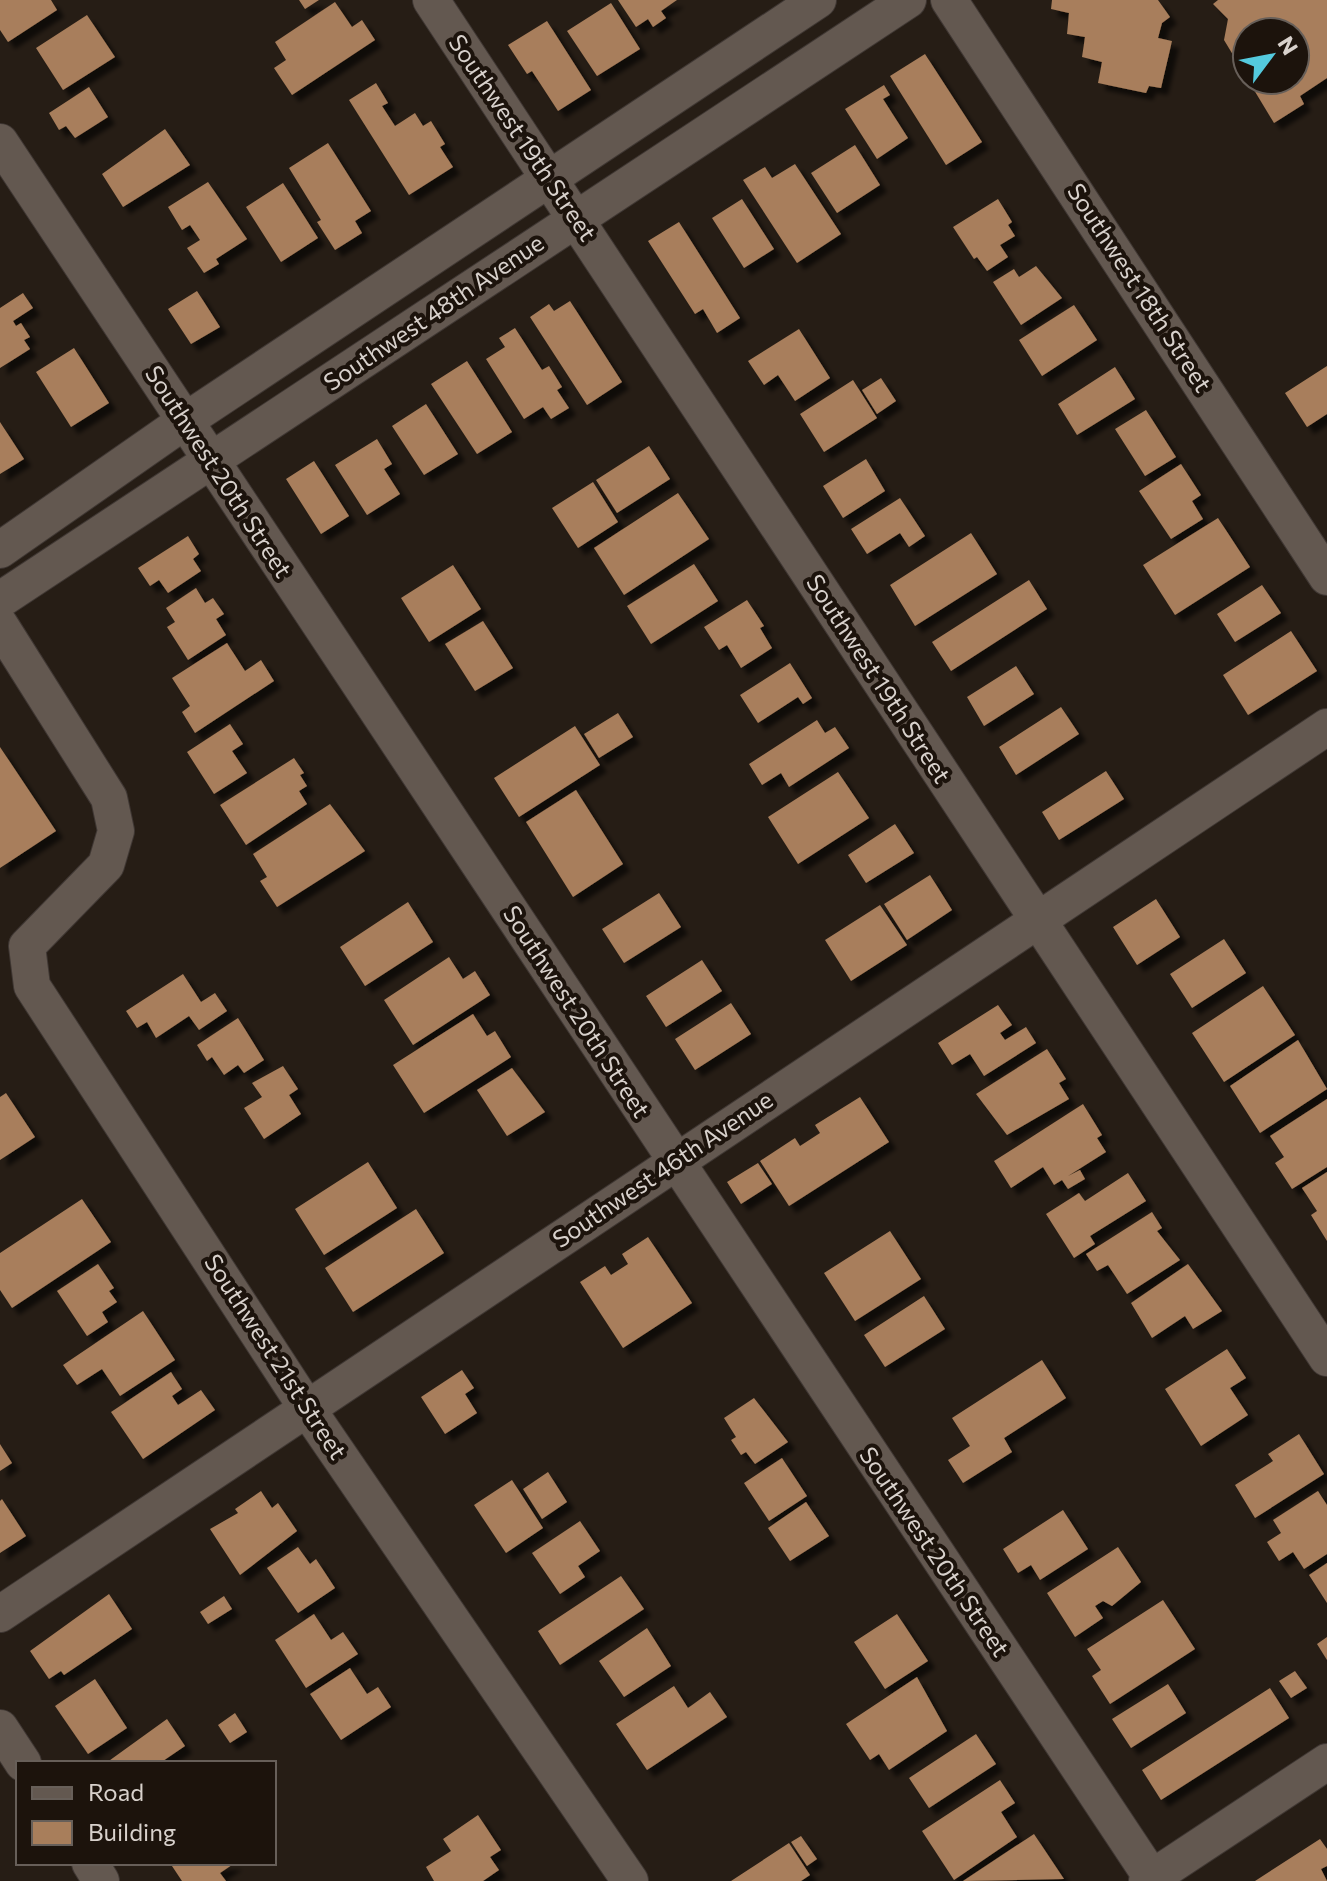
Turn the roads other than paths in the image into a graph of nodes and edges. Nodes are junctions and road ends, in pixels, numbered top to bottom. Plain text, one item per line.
1 (431, 0) edge
2 (818, 0) edge
3 (908, 0) edge
4 (949, 0) edge
5 (0, 142) edge
6 (551, 180) junction
7 (576, 218) junction
8 (185, 421) junction
9 (212, 462) junction
10 (0, 550) edge
11 (1327, 577) edge
12 (0, 600) edge
13 (0, 625) edge
14 (1327, 727) edge
15 (1035, 919) junction
16 (675, 1163) junction
17 (1327, 1358) edge
18 (306, 1407) junction
19 (0, 1614) edge
20 (0, 1728) edge
21 (22, 1761) edge
22 (1327, 1762) edge
23 (1151, 1880) edge
24 (630, 1881) edge

1 - 6 street, Southwest 19th Street
2 - 6 street, Southwest 48th Avenue
3 - 7 street, Southwest 48th Avenue
4 - 11 street, Southwest 18th Street
5 - 8 street, Southwest 20th Street
6 - 7 street, Southwest 19th Street
6 - 8 street, Southwest 48th Avenue
7 - 9 street, Southwest 48th Avenue
7 - 15 street, Southwest 19th Street
8 - 9 street, Southwest 20th Street
8 - 10 street, Southwest 48th Avenue
9 - 12 street, Southwest 48th Avenue
9 - 16 street, Southwest 20th Street
13 - 18 street, Southwest 21st Street
14 - 15 street, Southwest 46th Avenue
15 - 16 street, Southwest 46th Avenue
15 - 17 street, Southwest 19th Street
16 - 18 street, Southwest 46th Avenue
16 - 23 street, Southwest 20th Street
18 - 19 street, Southwest 46th Avenue
18 - 24 street, Southwest 21st Street
20 - 21 street
22 - 23 street

